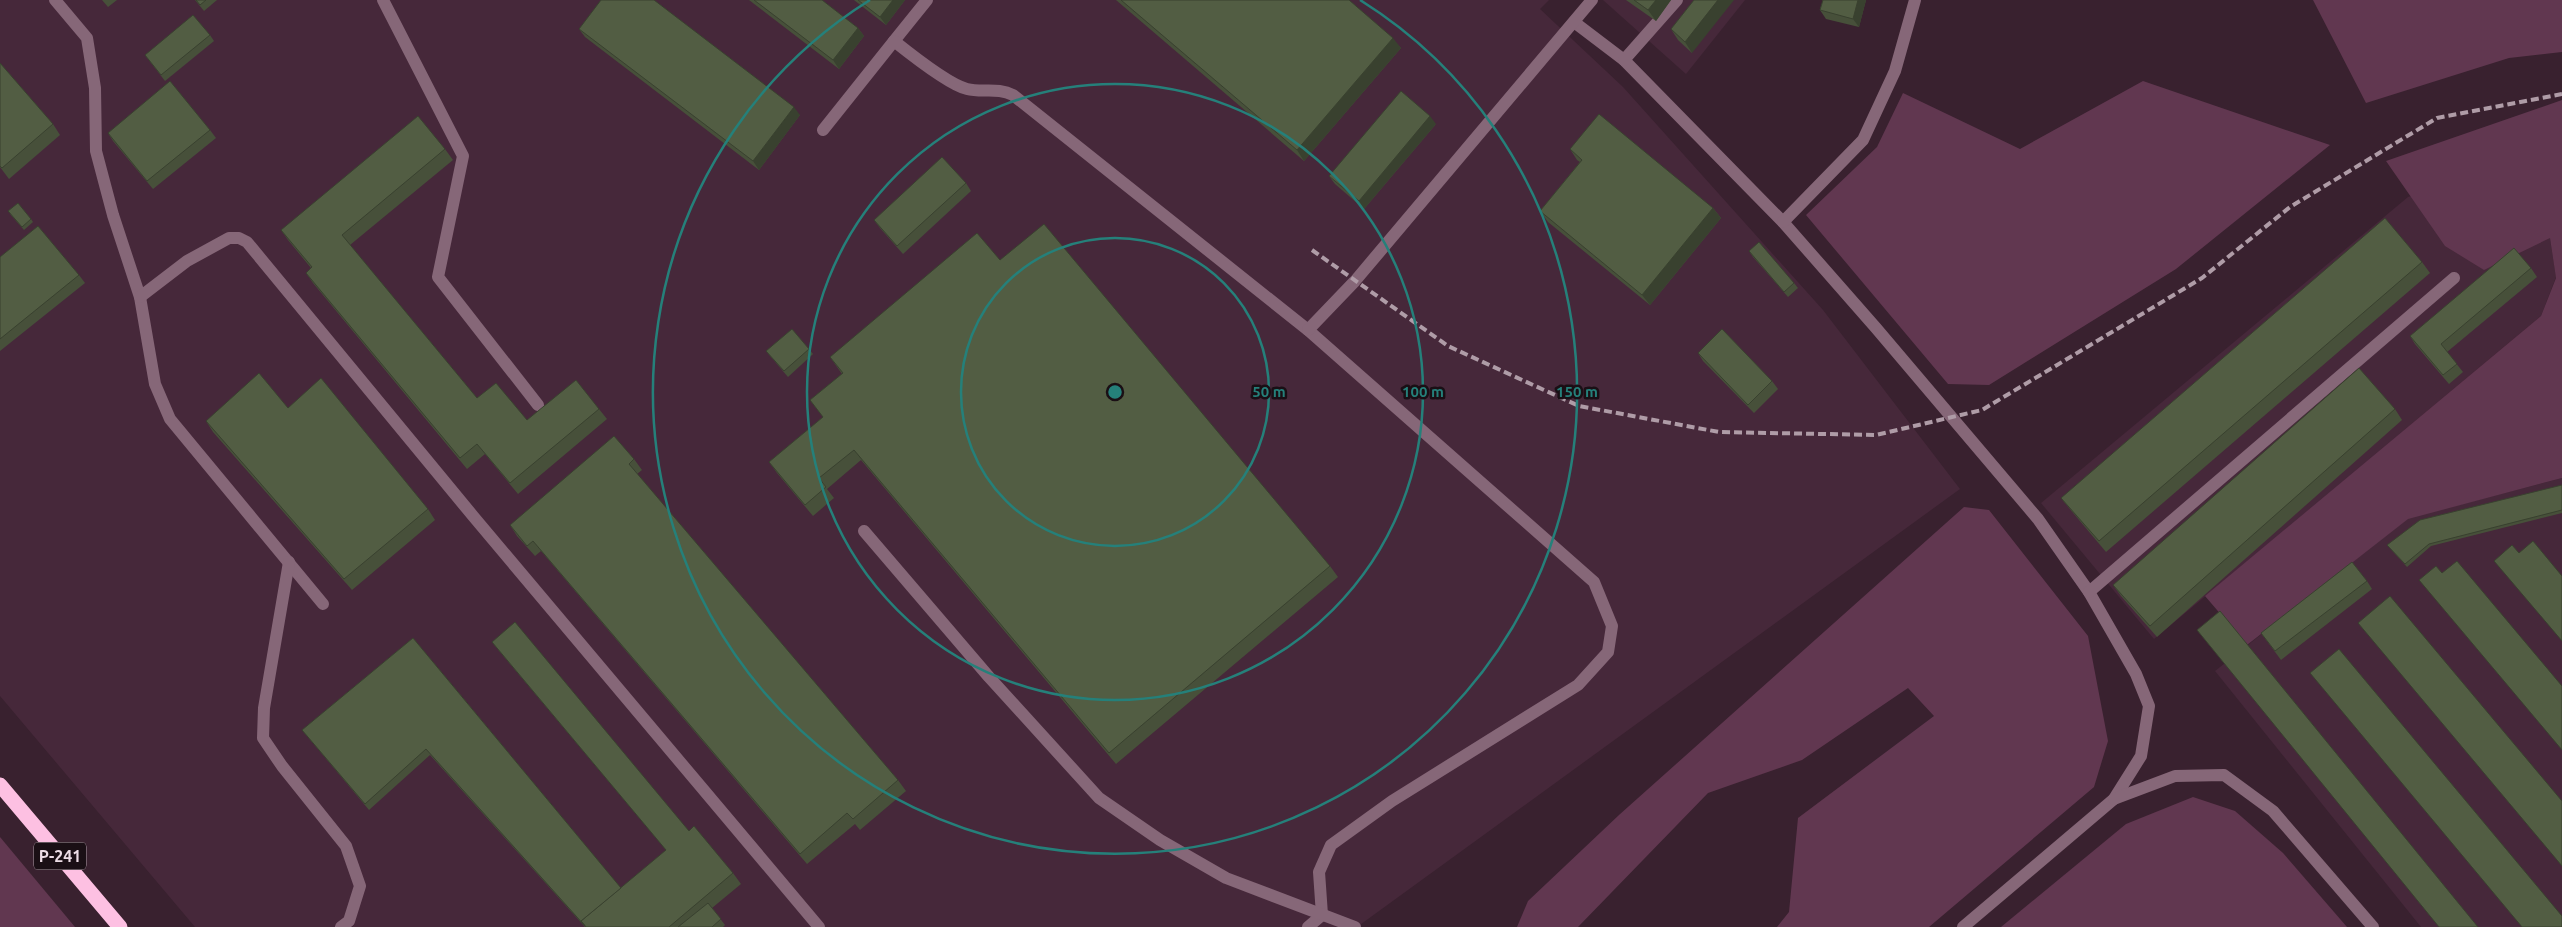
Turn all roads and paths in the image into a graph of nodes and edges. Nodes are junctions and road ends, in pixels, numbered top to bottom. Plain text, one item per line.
1 (55, 0) edge
2 (383, 0) edge
3 (927, 0) edge
4 (1592, 0) edge
5 (1677, 0) edge
6 (1914, 0) edge
7 (1574, 22) junction
8 (894, 41) junction
9 (1624, 60) junction
10 (822, 130) dead end
11 (1783, 222) junction
12 (2454, 278) dead end
13 (140, 297) junction
14 (1308, 330) junction
15 (538, 405) dead end
16 (864, 531) dead end
17 (289, 562) junction
18 (2089, 592) junction
19 (323, 604) dead end
20 (0, 785) edge
21 (2114, 799) junction
22 (1322, 915) junction
23 (120, 927) edge
24 (341, 927) edge
25 (819, 927) edge
26 (1308, 927) edge
27 (1355, 927) edge
28 (1963, 927) edge
29 (2373, 927) edge

1 - 13 street
2 - 15 street
3 - 8 street
4 - 7 street
5 - 9 street
6 - 11 street
7 - 9 street
7 - 14 street
8 - 10 street
8 - 14 street
9 - 11 street
11 - 18 street
12 - 18 street
13 - 17 street
13 - 25 street
14 - 22 street
16 - 22 street
17 - 19 street
17 - 24 street
18 - 21 street
20 - 23 highway, Р-241
21 - 28 street
21 - 29 street
22 - 26 street
22 - 27 street

